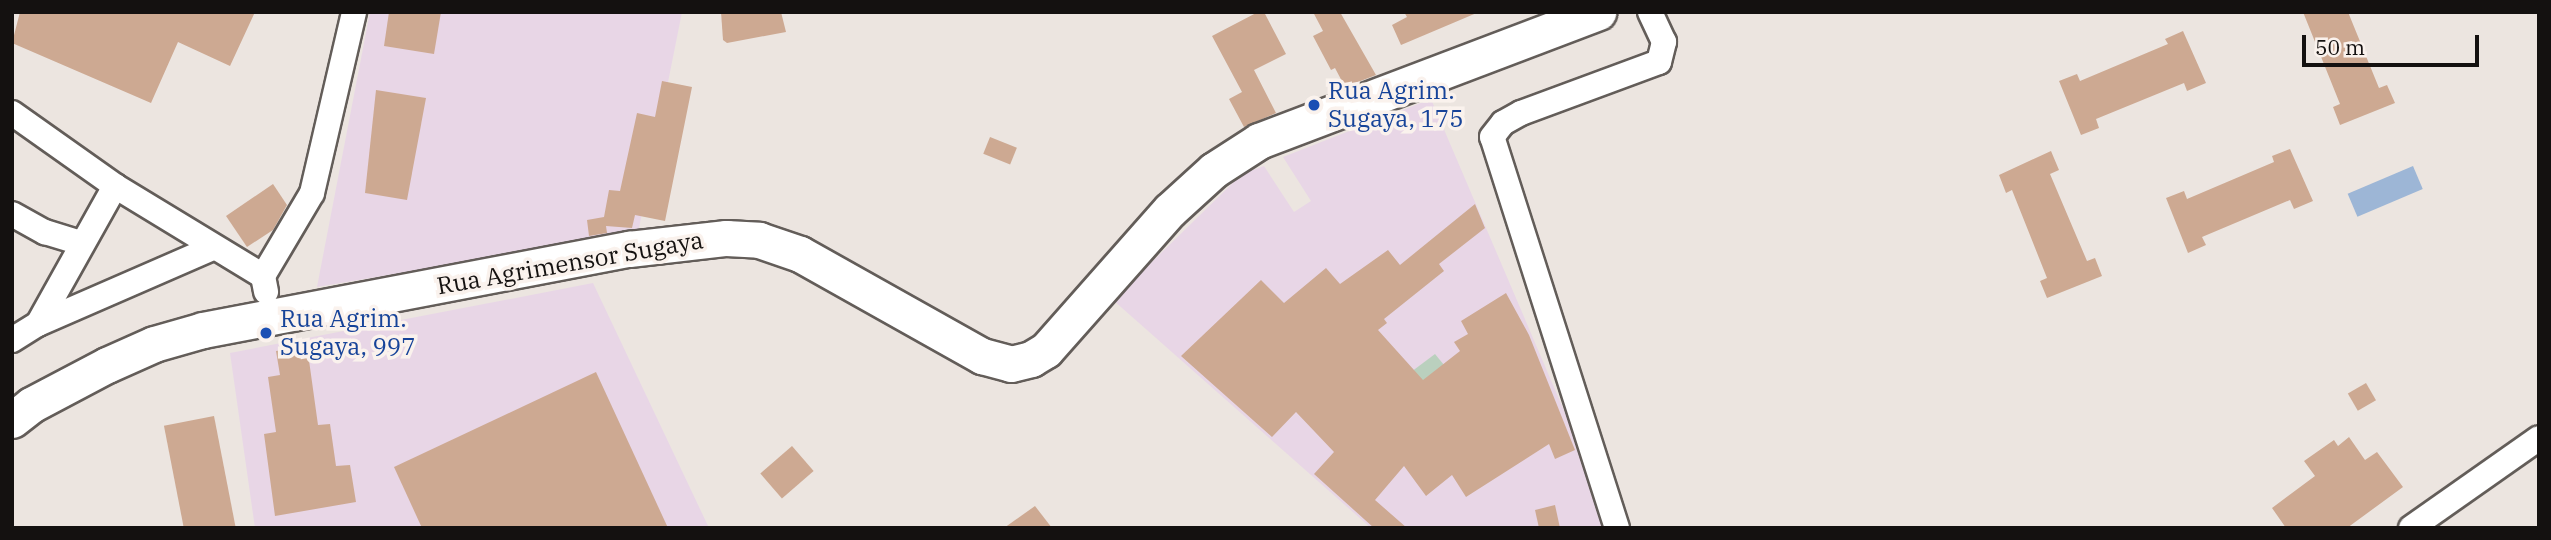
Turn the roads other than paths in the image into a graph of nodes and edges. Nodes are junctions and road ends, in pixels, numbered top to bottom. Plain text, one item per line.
1 (354, 12) edge
2 (1598, 12) edge
3 (1650, 12) edge
4 (12, 113) edge
5 (115, 186) junction
6 (12, 214) edge
7 (81, 243) junction
8 (213, 248) junction
9 (267, 297) junction
10 (38, 324) junction
11 (12, 340) edge
12 (12, 420) edge
13 (2539, 438) edge
14 (1618, 528) edge
15 (2411, 528) edge

1 - 9 street
2 - 9 main road, Rua Agrimensor Sugaya
3 - 14 street
4 - 5 street
5 - 7 street
5 - 8 street
6 - 7 street
7 - 10 street
8 - 9 street
8 - 10 street
9 - 12 main road, Rua Agrimensor Sugaya
10 - 11 street
13 - 15 street

